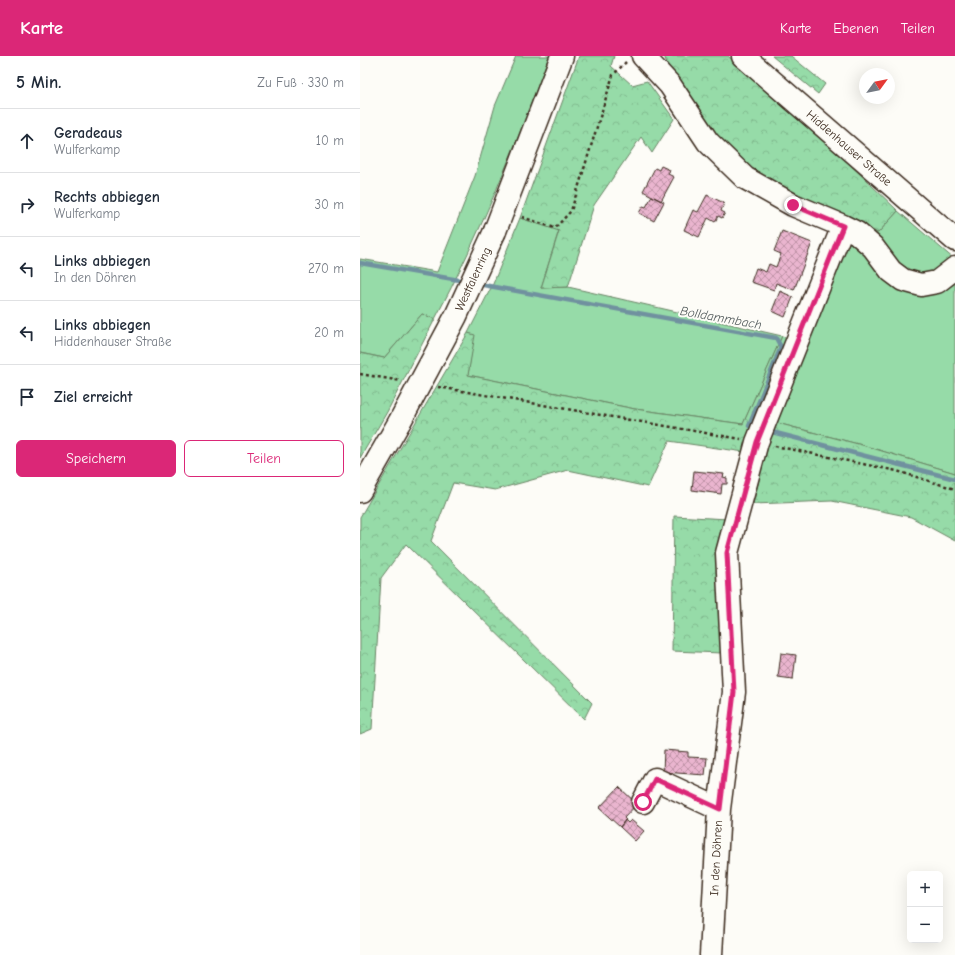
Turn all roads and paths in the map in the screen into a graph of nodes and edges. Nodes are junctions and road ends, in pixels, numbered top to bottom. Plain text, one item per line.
1 (562, 56) edge
2 (742, 56) edge
3 (635, 58) edge
4 (522, 217) dead end
5 (843, 226) junction
6 (955, 240) edge
7 (955, 268) edge
8 (360, 374) edge
9 (407, 382) dead end
10 (430, 386) dead end
11 (758, 438) junction
12 (955, 489) edge
13 (360, 491) edge
14 (643, 802) dead end
15 (720, 809) junction
16 (711, 955) edge

1 - 13 street, Westfalenring, bridge
2 - 6 street, Hiddenhauser Straße
3 - 4 path
3 - 5 street
5 - 7 street
5 - 11 street, In den Döhren
8 - 9 path
10 - 11 path
11 - 12 path
11 - 15 street, In den Döhren
14 - 15 street
15 - 16 street, In den Döhren

